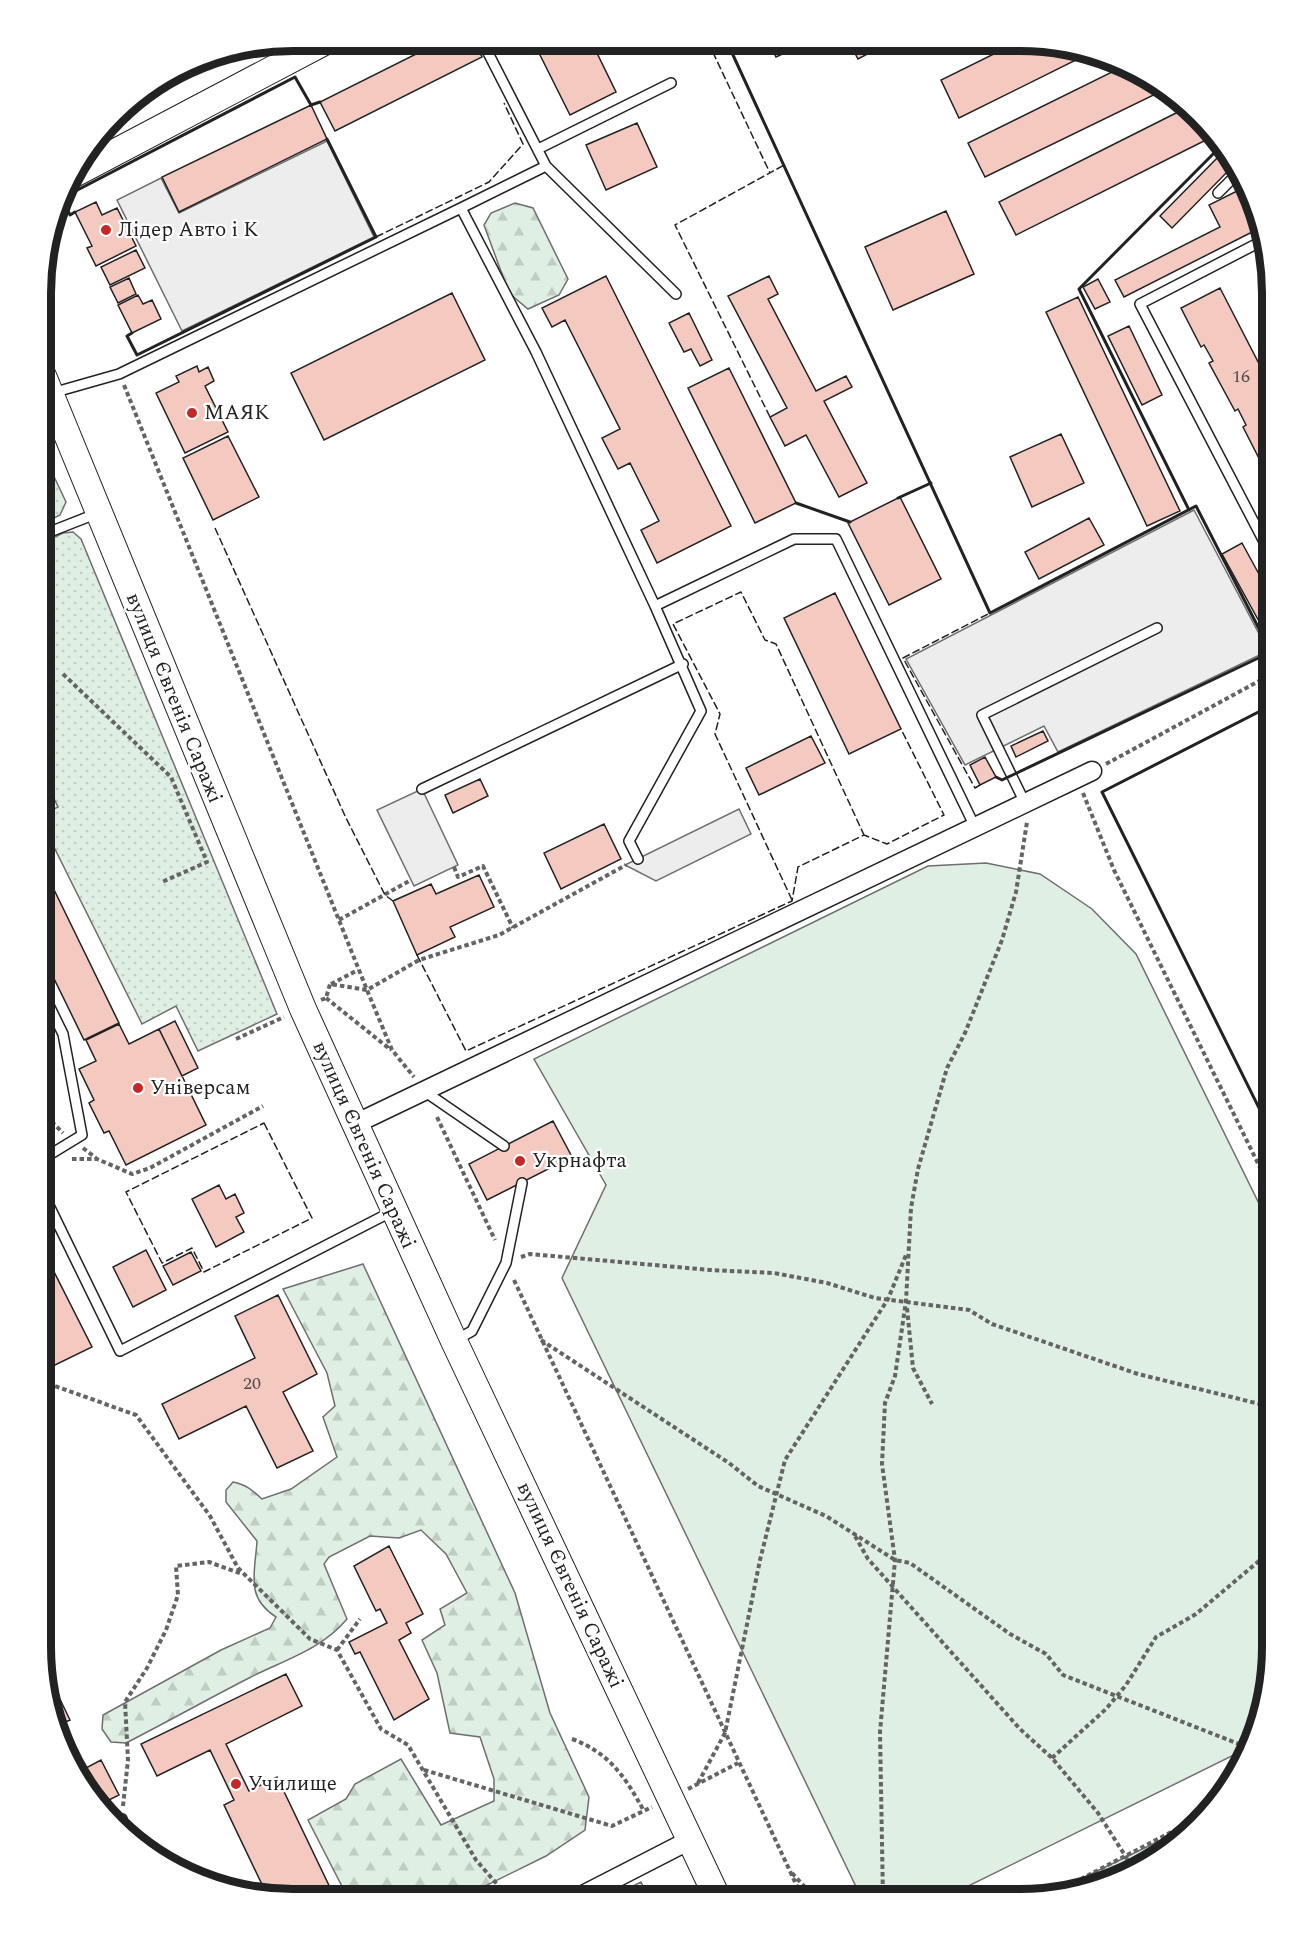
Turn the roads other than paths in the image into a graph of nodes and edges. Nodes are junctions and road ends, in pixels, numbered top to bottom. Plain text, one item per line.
1 (307, 51) edge
2 (487, 51) edge
3 (671, 83) dead end
4 (538, 149) junction
5 (546, 166) junction
6 (86, 168) edge
7 (1233, 178) edge
8 (1218, 193) dead end
9 (461, 208) junction
10 (1257, 244) edge
11 (676, 294) dead end
12 (51, 384) edge
13 (51, 397) edge
14 (98, 513) junction
15 (51, 531) edge
16 (1262, 538) edge
17 (655, 606) junction
18 (1157, 628) dead end
19 (683, 664) junction
20 (1085, 775) road end
21 (422, 789) dead end
22 (1027, 802) junction
23 (975, 827) junction
24 (638, 858) road end
25 (51, 1009) edge
26 (424, 1091) junction
27 (355, 1124) junction
28 (504, 1146) dead end
29 (51, 1155) edge
30 (522, 1183) dead end
31 (51, 1210) edge
32 (394, 1211) junction
33 (454, 1341) junction
34 (690, 1840) junction
35 (595, 1889) edge
36 (713, 1889) edge

1 - 6 main road
2 - 4 lane
3 - 4 lane
4 - 5 lane
5 - 9 lane
5 - 11 lane
7 - 8 lane
9 - 12 lane
9 - 17 lane
10 - 16 lane
13 - 14 main road, вулиця Євгенія Саражі
14 - 15 lane
14 - 27 main road, вулиця Євгенія Саражі
17 - 19 lane
17 - 23 lane
18 - 22 lane
19 - 21 lane
19 - 24 lane
20 - 22 street
22 - 23 street
23 - 26 street
25 - 29 lane
26 - 27 street
26 - 28 lane
27 - 32 main road, вулиця Євгенія Саражі
30 - 33 lane
31 - 32 lane
32 - 33 main road, вулиця Євгенія Саражі
33 - 34 main road, вулиця Євгенія Саражі
34 - 35 street
34 - 36 main road, вулиця Євгенія Саражі

